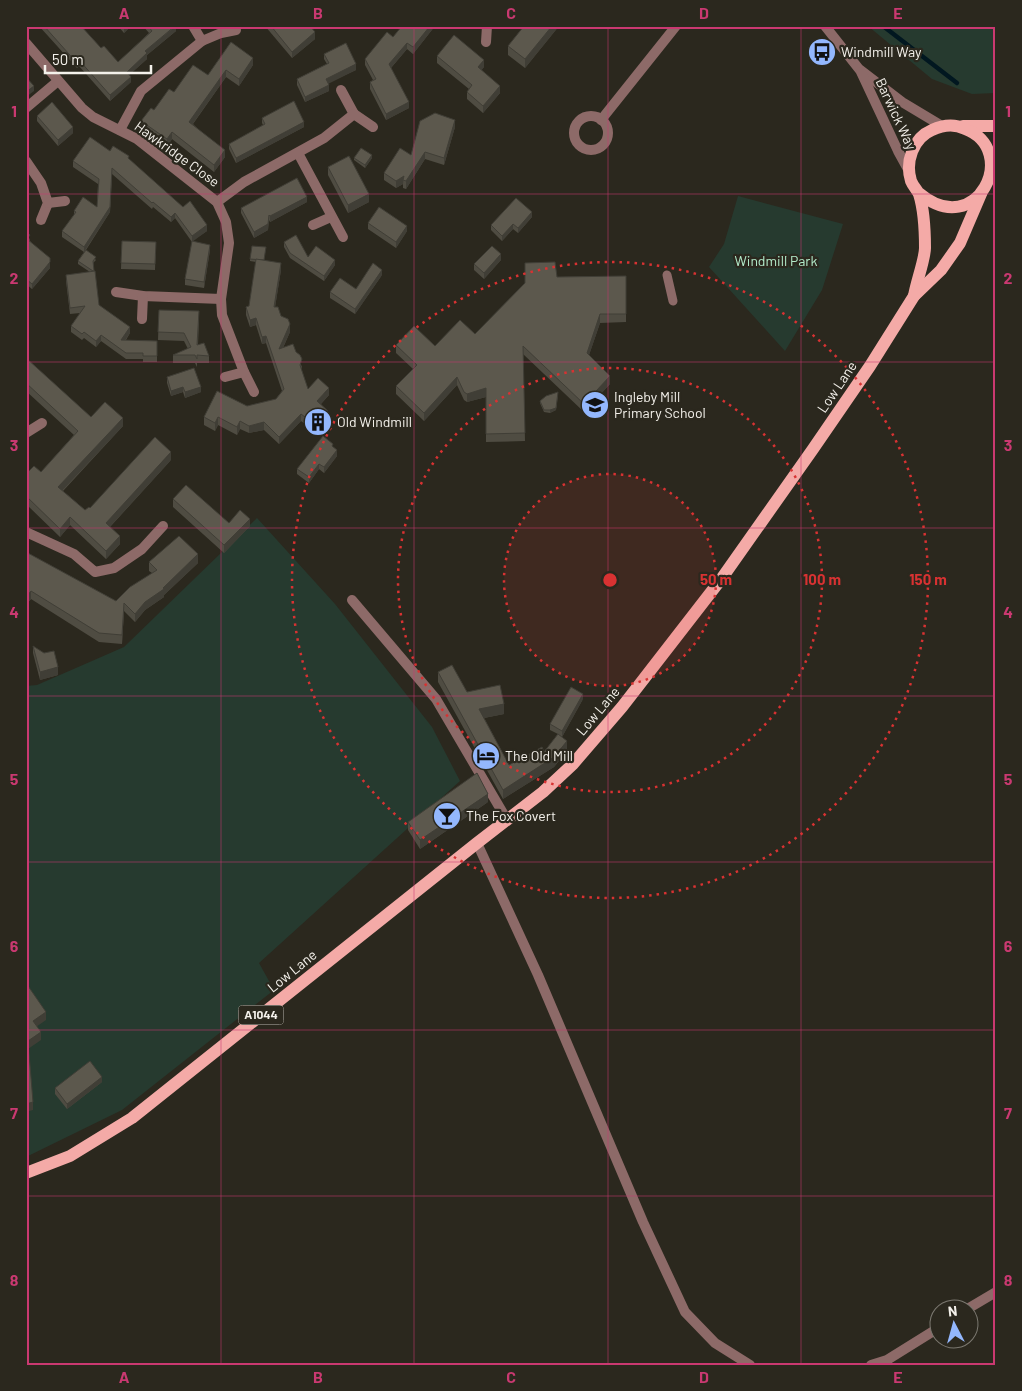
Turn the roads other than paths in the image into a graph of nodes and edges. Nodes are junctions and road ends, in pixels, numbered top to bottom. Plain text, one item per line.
1 (193, 26) edge
2 (487, 26) edge
3 (676, 26) edge
4 (825, 26) edge
5 (236, 30) dead end
6 (202, 41) junction
7 (486, 42) dead end
8 (26, 43) edge
9 (860, 69) junction
10 (58, 81) junction
11 (342, 90) dead end
12 (26, 108) edge
13 (354, 114) junction
14 (601, 120) dead end
15 (942, 126) junction
16 (958, 126) junction
17 (996, 126) edge
18 (373, 127) dead end
19 (120, 130) junction
20 (298, 153) junction
21 (26, 161) edge
22 (909, 170) junction
23 (993, 175) edge
24 (918, 194) junction
25 (981, 194) junction
26 (65, 201) dead end
27 (217, 202) junction
28 (48, 203) junction
29 (331, 216) junction
30 (41, 220) dead end
31 (313, 225) dead end
32 (344, 237) dead end
33 (667, 275) dead end
34 (116, 292) dead end
35 (143, 296) junction
36 (914, 296) junction
37 (221, 299) junction
38 (673, 301) dead end
39 (142, 319) dead end
40 (244, 372) junction
41 (225, 377) dead end
42 (254, 392) dead end
43 (42, 423) dead end
44 (26, 433) edge
45 (163, 526) dead end
46 (26, 532) edge
47 (352, 600) dead end
48 (507, 820) junction
49 (476, 843) junction
50 (30, 1172) edge
51 (996, 1292) edge
52 (980, 1301) edge
53 (930, 1333) edge
54 (750, 1365) edge
55 (871, 1365) edge

1 - 6 street
2 - 7 street
3 - 14 street
4 - 9 street, Barwick Way
5 - 6 street
6 - 19 street
8 - 10 street, Hawkridge Close
9 - 15 street, Barwick Way
9 - 22 street, Barwick Way
10 - 12 street
10 - 19 street, Hawkridge Close
11 - 13 street
13 - 18 street
13 - 20 street
15 - 16 main road
15 - 22 main road
16 - 17 main road
16 - 23 main road
19 - 27 street, Hawkridge Close
20 - 27 street
20 - 29 street
21 - 28 street
22 - 24 main road
23 - 25 main road
24 - 25 main road
24 - 36 main road, Low Lane / A1044
25 - 36 main road, Low Lane / A1044
26 - 28 street
27 - 37 street, Hawkridge Close
28 - 30 street
29 - 31 street
29 - 32 street
33 - 38 lane
34 - 35 street
35 - 37 street
35 - 39 street
36 - 48 main road, Low Lane / A1044
37 - 40 street, Hawkridge Close
40 - 41 street
40 - 42 street, Hawkridge Close
43 - 44 street
45 - 46 street
47 - 48 street
48 - 49 main road, Low Lane / A1044
49 - 50 main road, Low Lane / A1044
49 - 54 street
51 - 52 street
53 - 55 street

